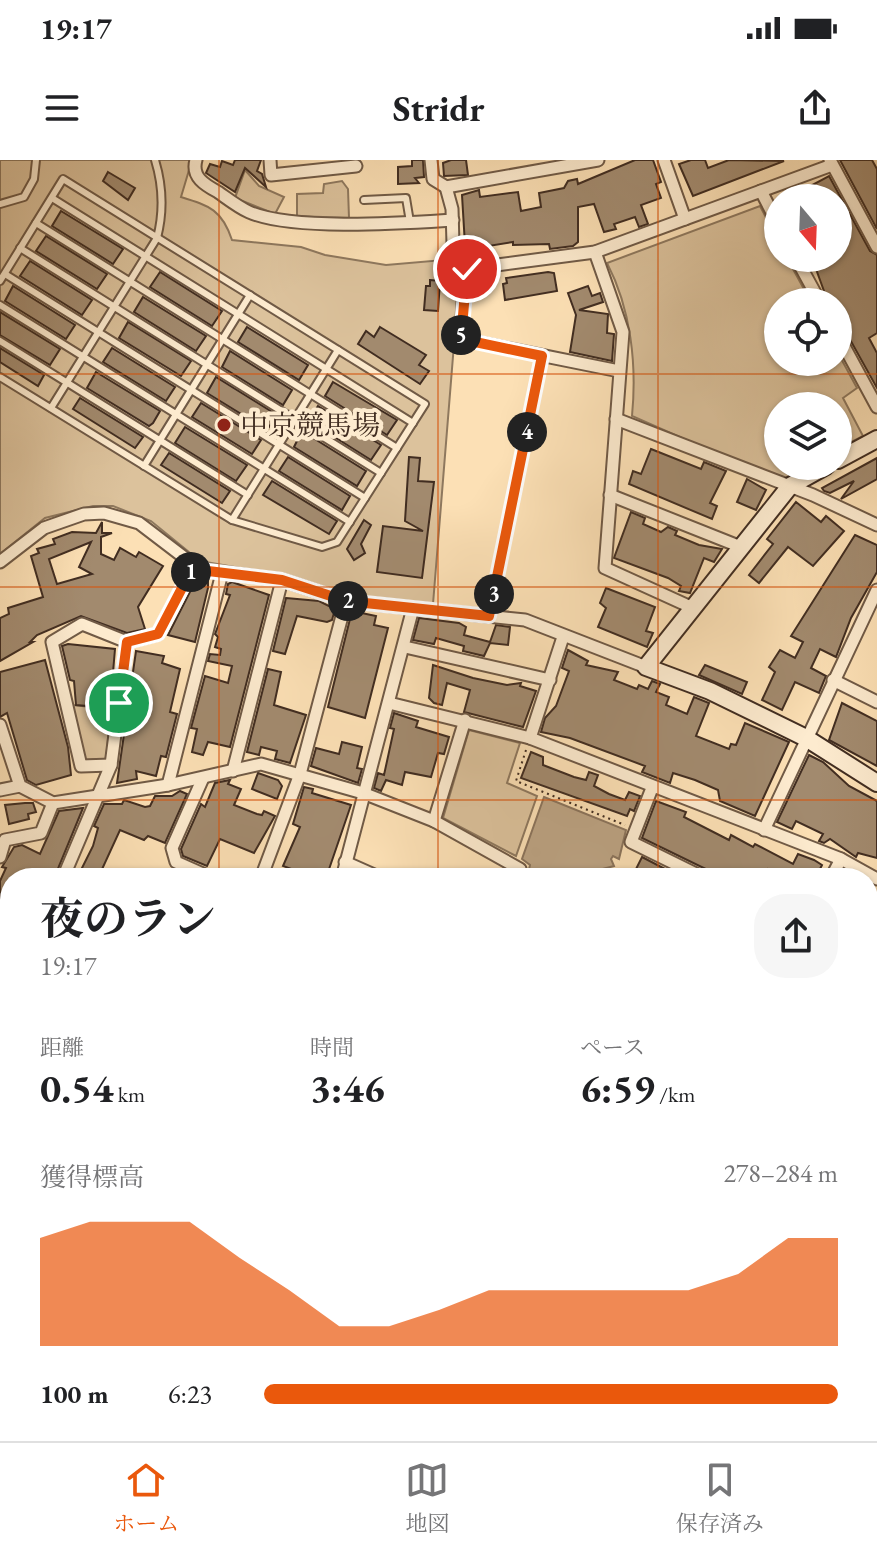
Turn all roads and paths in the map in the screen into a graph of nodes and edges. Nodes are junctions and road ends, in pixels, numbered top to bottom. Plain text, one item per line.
1 (36, 160) edge
2 (155, 160) edge
3 (196, 160) edge
4 (270, 160) edge
5 (431, 160) edge
6 (598, 160) edge
7 (664, 160) edge
8 (831, 163) edge
9 (332, 164) edge
10 (356, 166) dead end
11 (446, 187) junction
12 (761, 191) junction
13 (764, 197) edge
14 (52, 198) junction
15 (364, 200) dead end
16 (0, 204) edge
17 (685, 219) junction
18 (453, 220) junction
19 (410, 222) junction
20 (36, 223) junction
21 (157, 238) junction
22 (877, 247) edge
23 (20, 248) junction
24 (595, 252) junction
25 (146, 256) junction
26 (467, 269) junction
27 (5, 274) junction
28 (0, 281) edge
29 (130, 281) junction
30 (250, 295) junction
31 (0, 305) edge
32 (114, 307) junction
33 (238, 314) junction
34 (98, 332) junction
35 (223, 339) junction
36 (0, 341) edge
37 (338, 350) junction
38 (83, 356) junction
39 (542, 356) junction
40 (852, 361) edge
41 (207, 364) junction
42 (326, 369) junction
43 (619, 371) junction
44 (0, 377) edge
45 (67, 383) junction
46 (191, 390) junction
47 (311, 394) junction
48 (877, 407) edge
49 (51, 408) junction
50 (176, 414) junction
51 (295, 419) junction
52 (616, 419) junction
53 (413, 423) junction
54 (877, 439) edge
55 (160, 440) junction
56 (279, 445) junction
57 (397, 448) junction
58 (852, 452) edge
59 (144, 466) junction
60 (264, 469) junction
61 (381, 473) junction
62 (801, 480) edge
63 (790, 486) junction
64 (248, 495) junction
65 (610, 495) junction
66 (365, 498) junction
67 (232, 520) junction
68 (350, 522) junction
69 (877, 525) edge
70 (741, 547) junction
71 (0, 562) edge
72 (194, 565) junction
73 (222, 573) junction
74 (282, 580) junction
75 (877, 590) edge
76 (346, 601) junction
77 (413, 608) junction
78 (693, 608) junction
79 (489, 616) junction
80 (563, 637) junction
81 (127, 642) junction
82 (405, 647) junction
83 (646, 667) junction
84 (550, 680) junction
85 (833, 680) junction
86 (877, 702) edge
87 (389, 703) junction
88 (465, 720) junction
89 (0, 725) edge
90 (530, 738) junction
91 (806, 738) junction
92 (111, 765) junction
93 (233, 771) junction
94 (300, 774) junction
95 (203, 778) junction
96 (877, 783) edge
97 (168, 785) junction
98 (20, 786) junction
99 (652, 788) junction
100 (0, 790) edge
101 (363, 793) junction
102 (98, 794) junction
103 (53, 803) junction
104 (434, 821) junction
105 (636, 829) junction
106 (764, 830) junction
107 (3, 841) edge
108 (0, 857) edge
109 (841, 859) junction
110 (345, 862) junction
111 (67, 868) edge
112 (190, 868) edge
113 (265, 868) edge
114 (344, 868) edge
115 (358, 868) edge
116 (518, 868) edge
117 (684, 868) edge
118 (836, 868) edge
119 (857, 868) edge

1 - 16 lane
2 - 21 lane
3 - 19 street
4 - 9 street
5 - 11 street
6 - 11 street
7 - 17 street
8 - 12 street
8 - 22 street
9 - 10 street
11 - 18 street
12 - 13 street
12 - 17 street
14 - 20 lane
14 - 21 lane
14 - 25 lane
15 - 19 lane
17 - 24 street
18 - 19 street
18 - 26 street
20 - 23 lane
20 - 29 lane
21 - 25 lane
21 - 30 lane
23 - 27 lane
23 - 32 lane
24 - 26 street
24 - 43 street
25 - 29 lane
25 - 33 lane
26 - 39 street
27 - 28 lane
27 - 34 lane
29 - 32 lane
29 - 35 lane
30 - 33 lane
30 - 37 lane
31 - 38 lane
32 - 34 lane
32 - 41 lane
33 - 35 lane
33 - 42 lane
34 - 38 lane
34 - 46 lane
35 - 41 lane
35 - 47 lane
36 - 45 lane
37 - 42 lane
37 - 53 lane
38 - 45 lane
38 - 50 lane
39 - 43 street
39 - 79 path
40 - 48 street
41 - 46 lane
41 - 51 lane
42 - 47 lane
42 - 53 lane
43 - 52 street
44 - 49 lane
45 - 49 lane
45 - 55 lane
46 - 50 lane
46 - 56 lane
47 - 51 lane
47 - 57 lane
49 - 59 lane
50 - 55 lane
50 - 60 lane
51 - 56 lane
51 - 61 lane
52 - 63 street
52 - 65 street
53 - 57 lane
54 - 58 street
55 - 59 lane
55 - 64 lane
56 - 60 lane
56 - 66 lane
57 - 61 lane
59 - 67 lane
60 - 64 lane
60 - 68 lane
61 - 66 lane
62 - 63 street
63 - 69 street
63 - 70 street
64 - 67 lane
65 - 70 street
65 - 78 street
66 - 68 lane
67 - 68 lane
70 - 78 street
71 - 72 street
72 - 73 street
72 - 81 street
73 - 74 street
73 - 97 street
74 - 76 street
74 - 93 street
75 - 85 street
76 - 77 street
76 - 94 street
77 - 79 street
77 - 82 street
78 - 83 street
79 - 80 street
80 - 83 street
80 - 84 street
81 - 92 street
81 - 92 street
82 - 84 street
82 - 87 street
83 - 91 street
84 - 90 street
85 - 86 street
85 - 91 street
87 - 88 street
87 - 101 street
88 - 90 street
88 - 104 street
89 - 98 street
90 - 99 street
90 - 105 path
91 - 96 street
91 - 106 street
92 - 102 street
93 - 94 street
93 - 95 street
94 - 101 street
94 - 113 street
95 - 97 street
95 - 112 street
97 - 102 street
98 - 100 street
98 - 103 street
99 - 105 street
99 - 106 street
101 - 104 street
101 - 110 street
102 - 103 street
102 - 111 street
103 - 107 street
104 - 116 street
105 - 117 street
106 - 109 street
107 - 108 street
109 - 118 street
109 - 119 street
110 - 114 street
110 - 115 street

